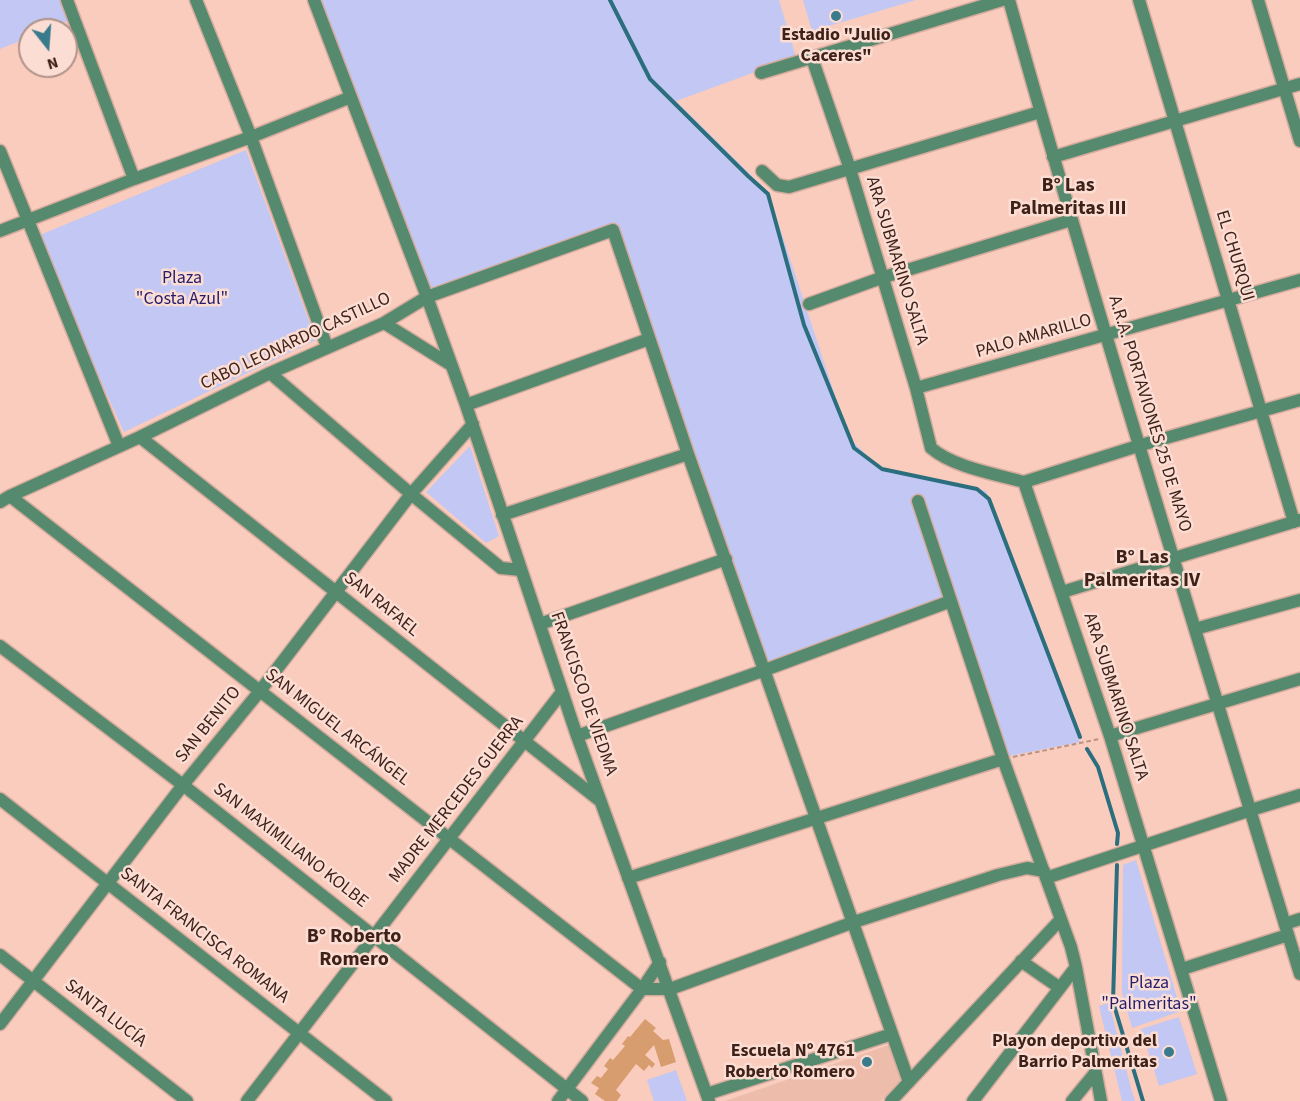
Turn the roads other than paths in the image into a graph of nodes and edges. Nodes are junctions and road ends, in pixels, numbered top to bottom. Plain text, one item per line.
1 (67, 0) edge
2 (196, 0) edge
3 (314, 0) edge
4 (1002, 0) edge
5 (1009, 0) edge
6 (1139, 0) edge
7 (1258, 0) edge
8 (812, 58) junction
9 (761, 73) dead end
10 (1300, 84) edge
11 (1285, 89) junction
12 (351, 97) junction
13 (1040, 112) junction
14 (1174, 121) junction
15 (251, 137) junction
16 (1300, 141) edge
17 (0, 151) edge
18 (1053, 157) junction
19 (850, 169) junction
20 (762, 171) dead end
21 (134, 179) junction
22 (28, 220) junction
23 (1071, 220) junction
24 (0, 231) edge
25 (881, 278) junction
26 (1300, 280) edge
27 (427, 297) junction
28 (1229, 300) junction
29 (809, 304) dead end
30 (384, 323) junction
31 (1105, 335) junction
32 (650, 339) junction
33 (327, 348) junction
34 (451, 365) junction
35 (270, 373) junction
36 (915, 388) junction
37 (1300, 400) edge
38 (466, 405) junction
39 (1262, 412) junction
40 (473, 424) junction
41 (140, 437) junction
42 (1141, 445) junction
43 (119, 446) junction
44 (688, 454) junction
45 (1024, 482) junction
46 (411, 495) junction
47 (5, 499) edge
48 (918, 501) dead end
49 (502, 515) junction
50 (1297, 521) edge
51 (1174, 558) junction
52 (726, 559) junction
53 (522, 570) junction
54 (336, 592) junction
55 (1062, 592) junction
56 (1300, 600) edge
57 (951, 601) junction
58 (540, 624) junction
59 (1195, 629) junction
60 (0, 646) edge
61 (765, 670) junction
62 (1300, 679) edge
63 (260, 691) junction
64 (562, 692) junction
65 (1219, 703) junction
66 (577, 736) junction
67 (1110, 736) junction
68 (524, 742) junction
69 (1003, 759) junction
70 (183, 785) junction
71 (1300, 795) edge
72 (0, 799) edge
73 (600, 800) junction
74 (1251, 810) junction
75 (818, 818) junction
76 (450, 838) junction
77 (1144, 845) junction
78 (1045, 875) junction
79 (628, 878) junction
80 (108, 884) junction
81 (1061, 919) junction
82 (1300, 919) edge
83 (854, 922) junction
84 (1287, 930) junction
85 (375, 935) junction
86 (0, 955) edge
87 (1021, 960) junction
88 (660, 962) junction
89 (1076, 967) junction
90 (1182, 969) junction
91 (1300, 974) edge
92 (34, 981) junction
93 (1060, 988) junction
94 (642, 989) junction
95 (670, 989) junction
96 (0, 1024) edge
97 (300, 1033) junction
98 (892, 1034) junction
99 (1095, 1073) junction
100 (909, 1082) junction
101 (567, 1090) junction
102 (708, 1098) edge
103 (896, 1099) edge
104 (187, 1101) edge
105 (247, 1101) edge
106 (386, 1101) edge
107 (558, 1101) edge
108 (582, 1101) edge
109 (973, 1101) edge
110 (1072, 1101) edge
111 (1101, 1101) edge
112 (1221, 1101) edge

1 - 21 street
2 - 15 street
3 - 12 street, FRANCISCO DE VIEDMA
4 - 8 street
5 - 13 street, A.R.A. PORTAVIONES 25 DE MAYO
6 - 14 street, EL CHURQUI
7 - 11 street
8 - 9 street
8 - 19 street, ARA SUBMARINO SALTA
10 - 11 street
11 - 14 street
11 - 16 street
12 - 15 street
12 - 27 street, FRANCISCO DE VIEDMA
13 - 18 street, A.R.A. PORTAVIONES 25 DE MAYO
13 - 19 street
14 - 18 street
14 - 28 street, EL CHURQUI
15 - 21 street
15 - 33 street
17 - 22 street
18 - 23 street, A.R.A. PORTAVIONES 25 DE MAYO
19 - 20 street
19 - 25 street, ARA SUBMARINO SALTA
21 - 22 street
22 - 24 street
22 - 43 street
23 - 25 street
23 - 31 street, A.R.A. PORTAVIONES 25 DE MAYO
25 - 29 street
25 - 36 street, ARA SUBMARINO SALTA
26 - 28 street, PALO AMARILLO
27 - 30 street, CABO LEONARDO CASTILLO
27 - 32 street, CABO LEONARDO CASTILLO
27 - 34 street, FRANCISCO DE VIEDMA
28 - 31 street, PALO AMARILLO
28 - 39 street, EL CHURQUI
30 - 33 street, CABO LEONARDO CASTILLO
30 - 34 street
31 - 36 street, PALO AMARILLO
31 - 42 street, A.R.A. PORTAVIONES 25 DE MAYO
32 - 38 street
32 - 44 street
33 - 35 street, CABO LEONARDO CASTILLO
34 - 38 street, FRANCISCO DE VIEDMA
35 - 41 street, CABO LEONARDO CASTILLO
35 - 46 street
36 - 45 street, ARA SUBMARINO SALTA
37 - 39 street
38 - 40 street, FRANCISCO DE VIEDMA
39 - 42 street
39 - 50 street, EL CHURQUI
40 - 46 street, SAN BENITO
40 - 49 street, FRANCISCO DE VIEDMA
41 - 43 street, CABO LEONARDO CASTILLO
41 - 54 street, SAN RAFAEL
42 - 45 street
42 - 51 street, A.R.A. PORTAVIONES 25 DE MAYO
43 - 47 street, CABO LEONARDO CASTILLO
44 - 49 street
44 - 52 street
45 - 55 street, ARA SUBMARINO SALTA
46 - 53 street
46 - 54 street, SAN BENITO
47 - 63 street, SAN MIGUEL ARCÁNGEL
48 - 57 street
49 - 53 street, FRANCISCO DE VIEDMA
50 - 51 street
51 - 55 street
51 - 59 street, A.R.A. PORTAVIONES 25 DE MAYO
52 - 58 street
52 - 61 street
53 - 58 street, FRANCISCO DE VIEDMA
54 - 63 street, SAN BENITO
54 - 68 street, SAN RAFAEL
55 - 67 street, ARA SUBMARINO SALTA
56 - 59 street
57 - 61 street
57 - 69 street
58 - 64 street, FRANCISCO DE VIEDMA
59 - 65 street, A.R.A. PORTAVIONES 25 DE MAYO
60 - 70 street, SAN MAXIMILIANO KOLBE
61 - 66 street
61 - 75 street
62 - 65 street
63 - 70 street, SAN BENITO
63 - 76 street, SAN MIGUEL ARCÁNGEL
64 - 66 street, FRANCISCO DE VIEDMA
64 - 68 street, MADRE MERCEDES GUERRA
65 - 67 street
65 - 74 street, A.R.A. PORTAVIONES 25 DE MAYO
66 - 73 street, FRANCISCO DE VIEDMA
67 - 77 street, ARA SUBMARINO SALTA
68 - 73 street, SAN RAFAEL
68 - 76 street, MADRE MERCEDES GUERRA
69 - 75 street
69 - 78 street
70 - 80 street, SAN BENITO
70 - 85 street, SAN MAXIMILIANO KOLBE
71 - 74 street
72 - 80 street, SANTA FRANCISCA ROMANA
73 - 79 street, FRANCISCO DE VIEDMA
74 - 77 street
74 - 84 street, A.R.A. PORTAVIONES 25 DE MAYO
75 - 79 street
75 - 83 street
76 - 85 street, MADRE MERCEDES GUERRA
76 - 94 street, SAN MIGUEL ARCÁNGEL
77 - 78 street
77 - 90 street, ARA SUBMARINO SALTA
78 - 81 street
78 - 83 street
79 - 88 street, FRANCISCO DE VIEDMA
80 - 92 street, SAN BENITO
80 - 97 street, SANTA FRANCISCA ROMANA
81 - 87 street
81 - 89 street
82 - 84 street
83 - 95 street
83 - 98 street
84 - 90 street
84 - 91 street, A.R.A. PORTAVIONES 25 DE MAYO
85 - 97 street, MADRE MERCEDES GUERRA
85 - 101 street, SAN MAXIMILIANO KOLBE
86 - 92 street, SANTA LUCÍA
87 - 93 street
87 - 100 street
88 - 94 street
88 - 95 street, FRANCISCO DE VIEDMA
89 - 93 street
89 - 99 street
90 - 112 street, ARA SUBMARINO SALTA
92 - 96 street, SAN BENITO
92 - 104 street, SANTA LUCÍA
93 - 109 street
94 - 95 street
94 - 101 street
95 - 102 street, FRANCISCO DE VIEDMA
97 - 105 street, MADRE MERCEDES GUERRA
97 - 106 street, SANTA FRANCISCA ROMANA
98 - 100 street
98 - 102 street
99 - 110 street
99 - 111 street
100 - 103 street
101 - 107 street
101 - 108 street, SAN MAXIMILIANO KOLBE

